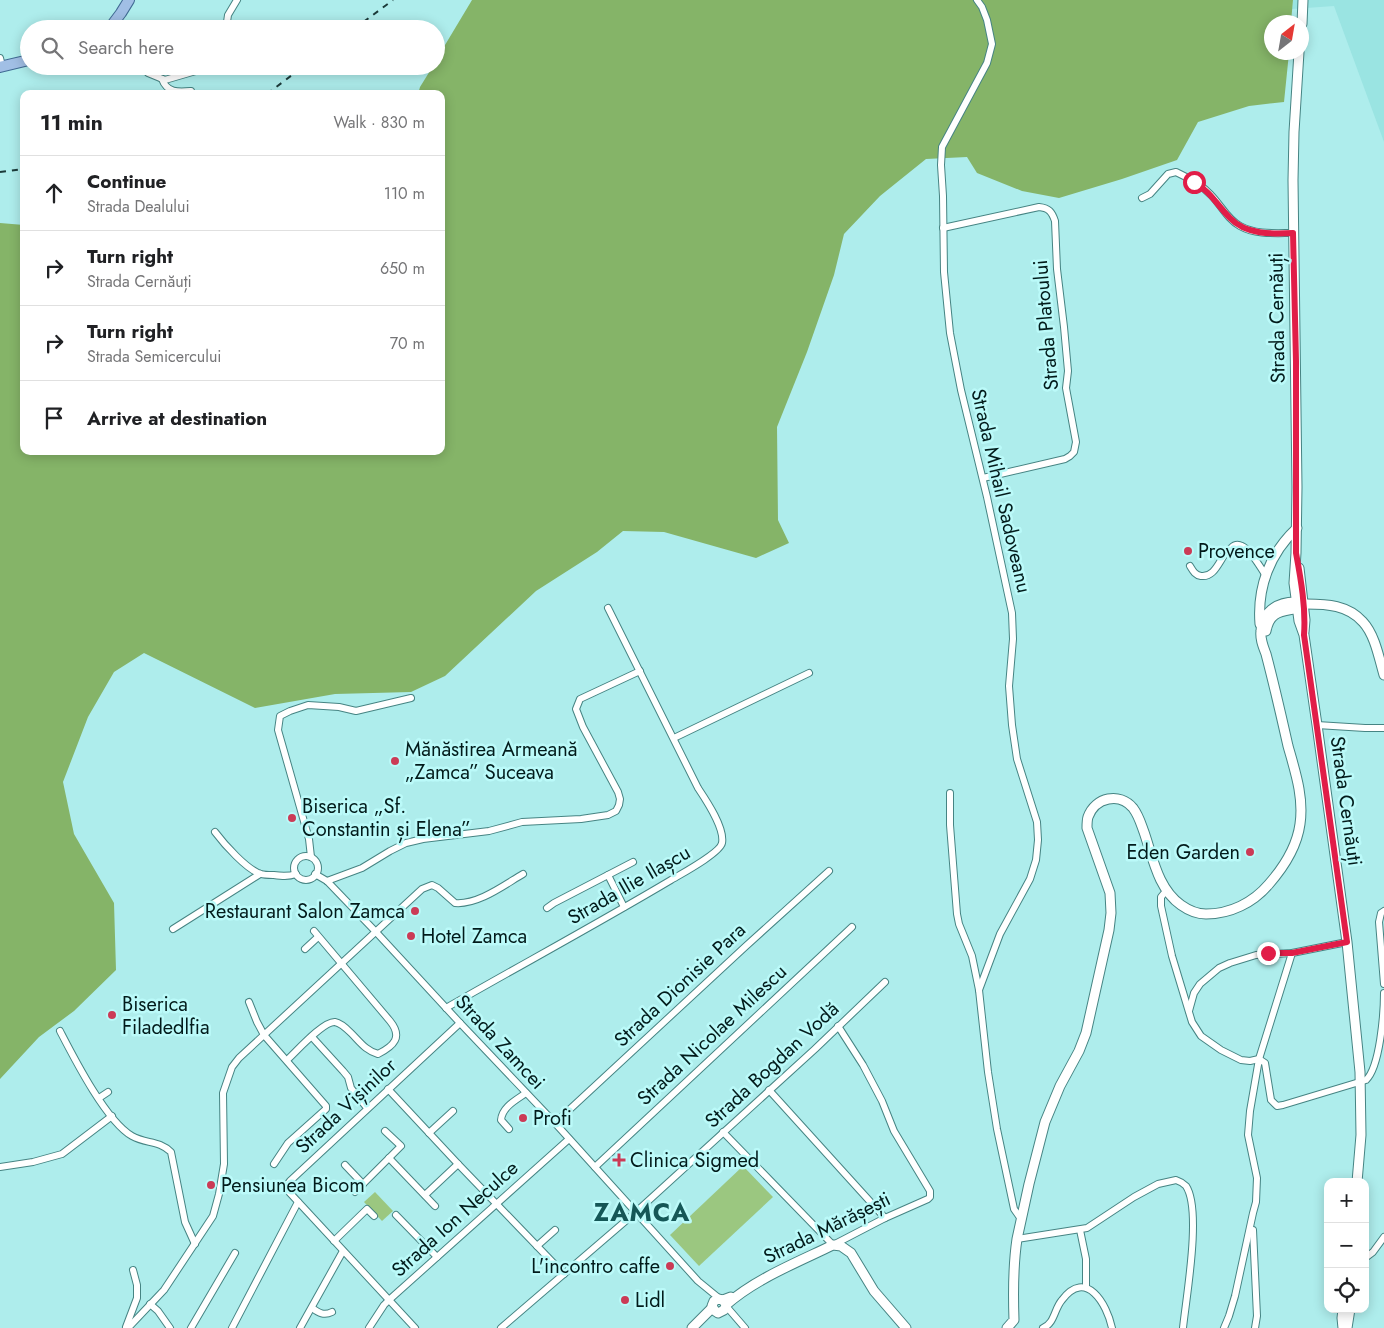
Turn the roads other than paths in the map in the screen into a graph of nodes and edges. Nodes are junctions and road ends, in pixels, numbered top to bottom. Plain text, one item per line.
1 (129, 0) edge
2 (236, 0) edge
3 (977, 0) edge
4 (1303, 0) edge
5 (1302, 15) edge
6 (116, 20) edge
7 (227, 20) edge
8 (1298, 60) edge
9 (20, 61) edge
10 (1, 64) edge
11 (153, 75) edge
12 (185, 75) edge
13 (162, 79) junction
14 (171, 90) edge
15 (1142, 198) dead end
16 (943, 228) junction
17 (1293, 233) junction
18 (982, 478) junction
19 (1297, 528) junction
20 (1190, 566) dead end
21 (1266, 576) junction
22 (1299, 605) junction
23 (608, 608) dead end
24 (1260, 630) junction
25 (1266, 654) junction
26 (640, 671) junction
27 (809, 673) dead end
28 (1384, 676) edge
29 (411, 698) dead end
30 (1318, 725) junction
31 (1384, 728) edge
32 (674, 738) junction
33 (950, 793) dead end
34 (215, 832) dead end
35 (311, 857) junction
36 (633, 862) dead end
37 (829, 872) dead end
38 (260, 874) junction
39 (296, 874) junction
40 (315, 874) junction
41 (523, 874) dead end
42 (608, 875) junction
43 (327, 881) junction
44 (1166, 891) junction
45 (624, 907) junction
46 (547, 908) dead end
47 (1384, 911) edge
48 (852, 926) dead end
49 (173, 929) dead end
50 (376, 932) junction
51 (1347, 942) junction
52 (305, 949) dead end
53 (1292, 953) junction
54 (341, 964) junction
55 (885, 982) dead end
56 (1384, 984) edge
57 (979, 990) junction
58 (1384, 993) edge
59 (249, 1002) dead end
60 (446, 1008) junction
61 (1188, 1011) junction
62 (460, 1024) junction
63 (838, 1026) junction
64 (60, 1031) dead end
65 (264, 1035) junction
66 (312, 1038) junction
67 (1258, 1059) junction
68 (287, 1060) junction
69 (1360, 1082) junction
70 (388, 1089) junction
71 (769, 1090) junction
72 (108, 1092) dead end
73 (526, 1093) junction
74 (99, 1098) junction
75 (368, 1108) junction
76 (453, 1111) dead end
77 (112, 1116) junction
78 (555, 1123) junction
79 (509, 1129) dead end
80 (385, 1131) dead end
81 (724, 1132) junction
82 (429, 1133) junction
83 (569, 1139) junction
84 (389, 1158) junction
85 (274, 1164) dead end
86 (458, 1164) junction
87 (345, 1165) dead end
88 (0, 1167) edge
89 (595, 1167) junction
90 (1357, 1178) edge
91 (363, 1184) junction
92 (355, 1192) dead end
93 (425, 1195) junction
94 (298, 1202) junction
95 (497, 1204) junction
96 (435, 1206) dead end
97 (636, 1212) junction
98 (1253, 1213) junction
99 (396, 1215) dead end
100 (374, 1216) dead end
101 (885, 1218) junction
102 (1021, 1219) junction
103 (555, 1230) dead end
104 (1080, 1230) junction
105 (1384, 1237) edge
106 (1017, 1239) junction
107 (334, 1241) junction
108 (195, 1244) junction
109 (833, 1245) junction
110 (537, 1246) junction
111 (343, 1251) junction
112 (235, 1253) dead end
113 (1369, 1255) edge
114 (437, 1257) junction
115 (133, 1270) dead end
116 (564, 1274) junction
117 (1086, 1287) junction
118 (389, 1300) junction
119 (150, 1304) junction
120 (720, 1306) junction
121 (312, 1308) junction
122 (332, 1312) dead end
123 (1343, 1313) edge
124 (1349, 1313) edge
125 (1015, 1324) edge
126 (695, 1326) edge
127 (127, 1328) edge
128 (170, 1328) edge
129 (191, 1328) edge
130 (232, 1328) edge
131 (300, 1328) edge
132 (369, 1328) edge
133 (415, 1328) edge
134 (501, 1328) edge
135 (745, 1328) edge
136 (906, 1328) edge
137 (1007, 1328) edge
138 (1043, 1328) edge
139 (1112, 1328) edge
140 (1183, 1328) edge
141 (1224, 1328) edge
142 (1255, 1328) edge
143 (1343, 1328) edge
144 (1347, 1328) edge

1 - 6 main road
2 - 7 street
3 - 16 street, Strada Mihail Sadoveanu
4 - 5 street
8 - 17 street, Strada Cernăuți
9 - 10 main road
11 - 13 street
12 - 13 street
13 - 14 street
15 - 17 street
16 - 18 street, Strada Mihail Sadoveanu
16 - 18 street, Strada Platoului
17 - 19 street, Strada Cernăuți
18 - 57 street, Strada Mihail Sadoveanu
19 - 21 street
19 - 22 street, Strada Cernăuți
20 - 21 street
21 - 24 street
22 - 24 street
22 - 25 street
22 - 28 street
22 - 30 street, Strada Cernăuți
23 - 26 street, Strada Ilie Ilașcu
24 - 25 street
25 - 44 street
26 - 32 street, Strada Ilie Ilașcu
26 - 43 street
27 - 32 street
29 - 35 street
30 - 31 street
30 - 51 street, Strada Cernăuți
32 - 45 street, Strada Ilie Ilașcu
33 - 57 street, Strada Mihail Sadoveanu
34 - 38 street
35 - 39 street
35 - 40 street
36 - 42 street
37 - 78 street, Strada Dionisie Para
38 - 39 street
38 - 49 street
39 - 40 street
40 - 43 street, Strada Zamcei
41 - 50 street
42 - 45 street
42 - 46 street
43 - 50 street, Strada Zamcei
44 - 61 street
44 - 102 street
45 - 60 street, Strada Ilie Ilașcu
47 - 56 street
48 - 89 street, Strada Nicolae Milescu
50 - 54 street
50 - 60 street, Strada Zamcei
51 - 53 street
51 - 69 street, Strada Cernăuți
52 - 54 street
53 - 61 street
53 - 67 street
54 - 65 street
54 - 66 street
55 - 63 street, Strada Bogdan Vodă
57 - 102 street, Strada Mihail Sadoveanu
58 - 69 street
59 - 65 street
60 - 62 street, Strada Zamcei
61 - 67 street
62 - 70 street, Strada Vișinilor
62 - 73 street, Strada Zamcei
63 - 71 street, Strada Bogdan Vodă
63 - 101 street, Strada Mărășești
64 - 74 street
65 - 68 street
65 - 108 street
66 - 68 street
66 - 75 street
67 - 69 street
67 - 98 street
68 - 85 street
69 - 90 street, Strada Cernăuți
70 - 75 street, Strada Vișinilor
70 - 82 street
71 - 81 street, Strada Bogdan Vodă
71 - 101 street
72 - 74 street
73 - 78 street, Strada Zamcei
73 - 79 street
74 - 77 street
75 - 94 street, Strada Vișinilor
76 - 82 street
77 - 88 street
77 - 108 street
78 - 83 street, Strada Zamcei
80 - 84 street
81 - 97 street, Strada Bogdan Vodă
81 - 109 street
82 - 86 street
83 - 89 street, Strada Zamcei
83 - 95 street, Strada Ion Neculce
84 - 91 street
84 - 93 street
86 - 93 street
86 - 95 street
87 - 91 street
89 - 97 street, Strada Zamcei
91 - 92 street
93 - 96 street
94 - 107 street, Strada Vișinilor
94 - 130 street
95 - 110 street
95 - 114 street, Strada Ion Neculce
97 - 116 street, Strada Bogdan Vodă
97 - 120 street, Strada Zamcei
98 - 141 street
98 - 142 street
99 - 114 street
100 - 107 street
101 - 109 street, Strada Mărășești
102 - 106 street
103 - 110 street
104 - 106 street
104 - 117 street
104 - 140 street
105 - 113 street
106 - 125 street
107 - 111 street, Strada Vișinilor
108 - 119 street
109 - 120 street, Strada Mărășești
109 - 136 street
110 - 116 street
111 - 118 street, Strada Vișinilor
111 - 121 street
112 - 129 street
114 - 118 street, Strada Ion Neculce
115 - 127 street
116 - 134 street, Strada Bogdan Vodă
117 - 138 street
117 - 139 street
118 - 132 street, Strada Ion Neculce
118 - 133 street, Strada Vișinilor
119 - 127 street
119 - 128 street
120 - 126 street, Strada Mărășești
120 - 135 street, Strada Zamcei
121 - 122 street
121 - 131 street
123 - 143 street
124 - 144 street
125 - 137 street

